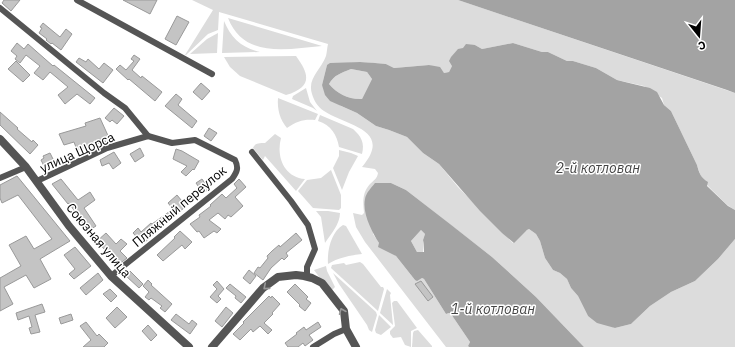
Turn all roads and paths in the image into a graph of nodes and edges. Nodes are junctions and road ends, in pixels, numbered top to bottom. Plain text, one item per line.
1 (77, 0) edge
2 (0, 8) edge
3 (212, 74) dead end
4 (148, 136) junction
5 (0, 139) edge
6 (252, 152) dead end
7 (26, 166) junction
8 (0, 178) edge
9 (37, 181) junction
10 (111, 276) junction
11 (304, 276) junction
12 (346, 329) junction
13 (189, 347) edge
14 (212, 347) edge
15 (313, 347) edge
16 (356, 347) edge

1 - 3 street
2 - 4 street
4 - 9 street, улица Щорса
4 - 10 street, Пляжный переулок
5 - 7 street, Союзная улица
6 - 11 street
7 - 8 street, улица Щорса
7 - 9 street, Союзная улица
9 - 10 street, Союзная улица
10 - 13 street, Союзная улица
12 -> 11 street
11 -> 14 street
12 - 15 street
12 - 16 street

